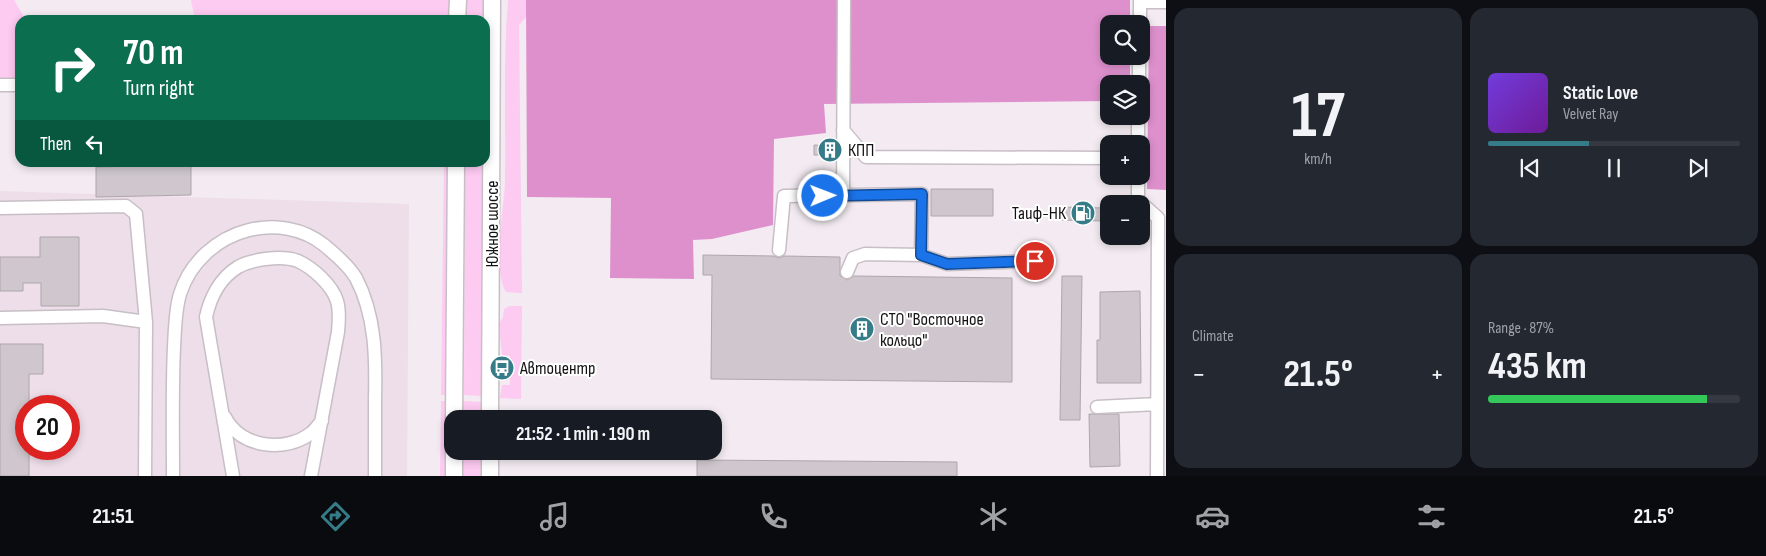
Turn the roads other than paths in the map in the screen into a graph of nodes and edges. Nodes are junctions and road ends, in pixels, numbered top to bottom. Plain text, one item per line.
1 (458, 0) edge
2 (492, 0) edge
3 (501, 0) edge
4 (844, 0) edge
5 (1140, 1) edge
6 (1166, 2) edge
7 (458, 15) edge
8 (1140, 15) edge
9 (492, 78) junction
10 (0, 85) edge
11 (15, 86) edge
12 (843, 130) junction
13 (1100, 158) edge
14 (456, 167) edge
15 (843, 169) junction
16 (832, 183) dead end
17 (1138, 185) edge
18 (843, 196) junction
19 (0, 208) edge
20 (779, 250) dead end
21 (921, 255) junction
22 (1035, 261) dead end
23 (847, 272) dead end
24 (0, 318) edge
25 (146, 322) junction
26 (1157, 404) junction
27 (1097, 406) dead end
28 (454, 410) edge
29 (490, 410) edge
30 (222, 411) junction
31 (322, 420) junction
32 (454, 460) edge
33 (490, 460) edge
34 (490, 474) edge
35 (145, 476) edge
36 (173, 476) edge
37 (233, 476) edge
38 (312, 476) edge
39 (375, 476) edge
40 (454, 476) edge
41 (1157, 476) edge

1 - 7 main road
2 - 9 main road, Южное шоссе
3 - 9 main road
4 - 12 street
5 - 6 street
5 - 8 street
9 - 29 main road, Южное шоссе
10 - 11 street
12 - 13 street
12 - 15 street
14 - 28 main road, Южное шоссе
15 - 16 street
15 - 18 street
17 - 26 street
18 - 20 street
18 - 21 street
19 - 25 street
21 - 22 street
21 - 23 street
24 - 25 street
25 - 35 street
26 - 27 street
26 - 41 street
30 - 31 street
30 - 31 street
30 - 37 street
31 - 38 street
32 - 40 main road
33 - 34 main road
36 - 39 street

